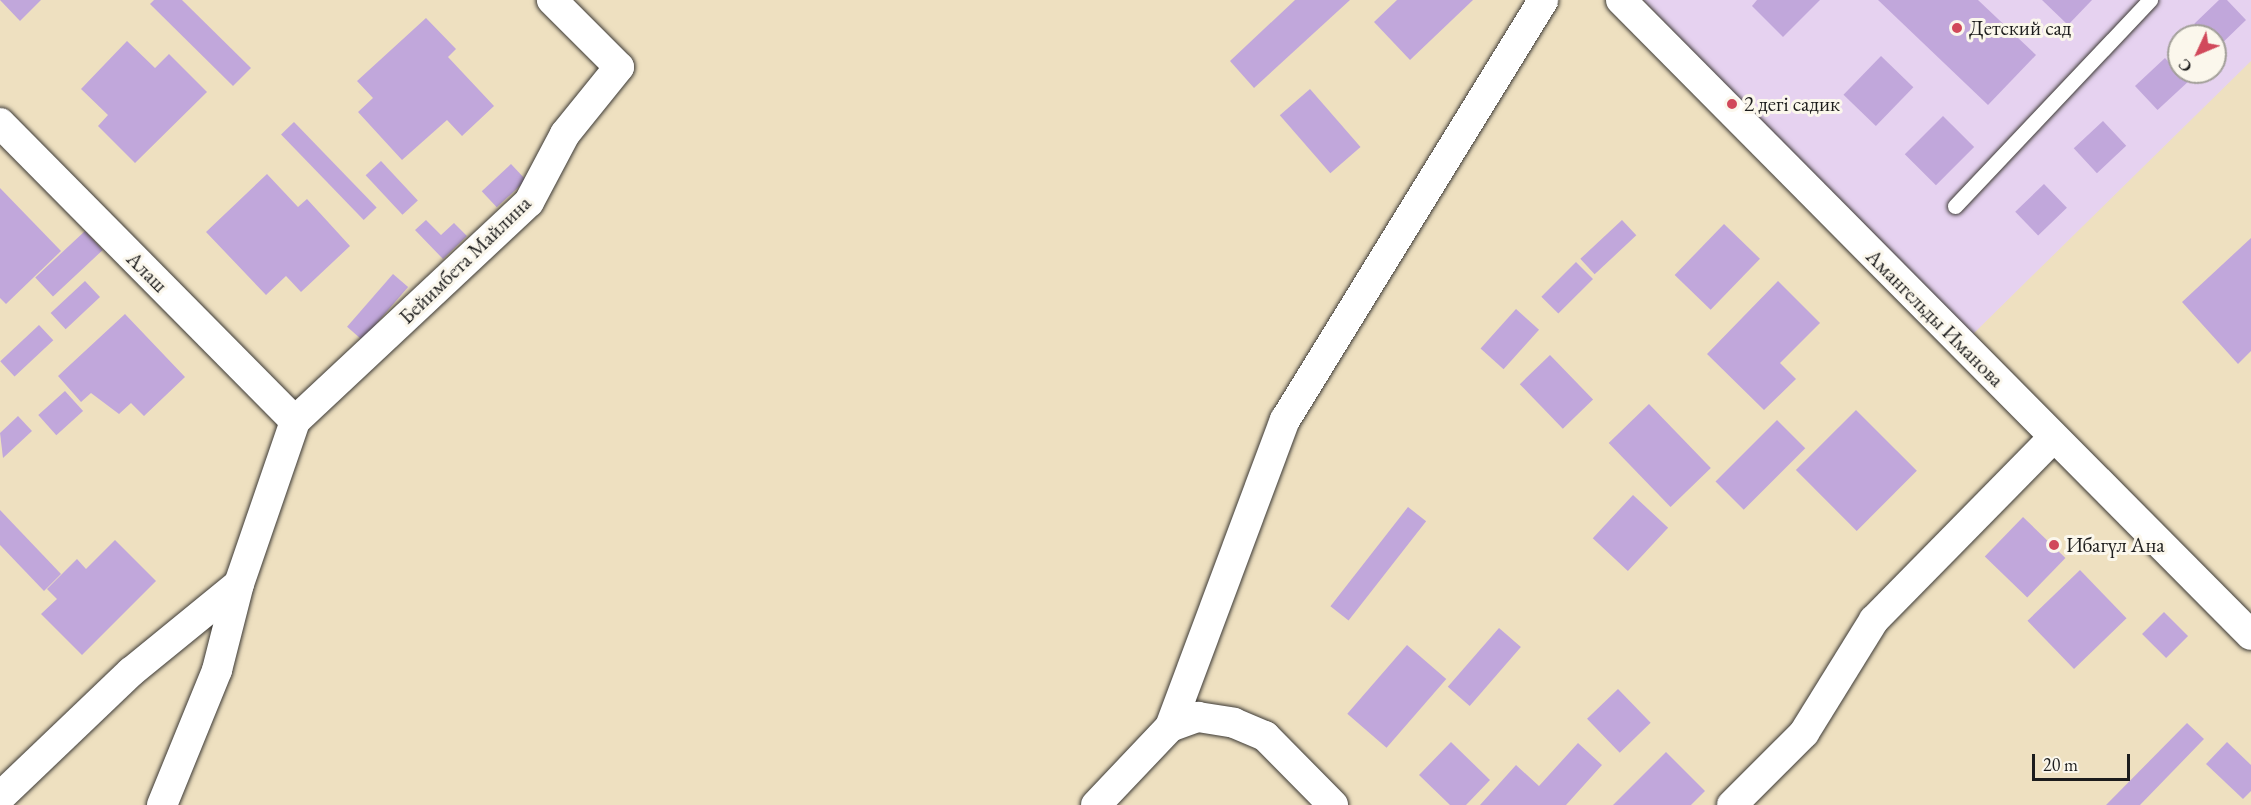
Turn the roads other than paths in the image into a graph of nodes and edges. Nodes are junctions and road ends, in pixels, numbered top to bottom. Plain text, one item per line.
1 (552, 0) edge
2 (1543, 0) edge
3 (1621, 0) edge
4 (2150, 0) edge
5 (0, 123) edge
6 (1956, 206) dead end
7 (295, 421) junction
8 (2053, 438) junction
9 (239, 584) junction
10 (2251, 635) edge
11 (1170, 727) junction
12 (0, 797) edge
13 (162, 805) edge
14 (1096, 805) edge
15 (1333, 805) edge
16 (1732, 805) edge

1 - 7 street, Бейимбета Майлина
2 - 11 street
3 - 8 street, Амангельды Иманова
4 - 6 lane
5 - 7 street, Алаш
7 - 9 street
8 - 10 street, Амангельды Иманова
8 - 16 street
9 - 12 street
9 - 13 street
11 - 14 street
11 - 15 street

